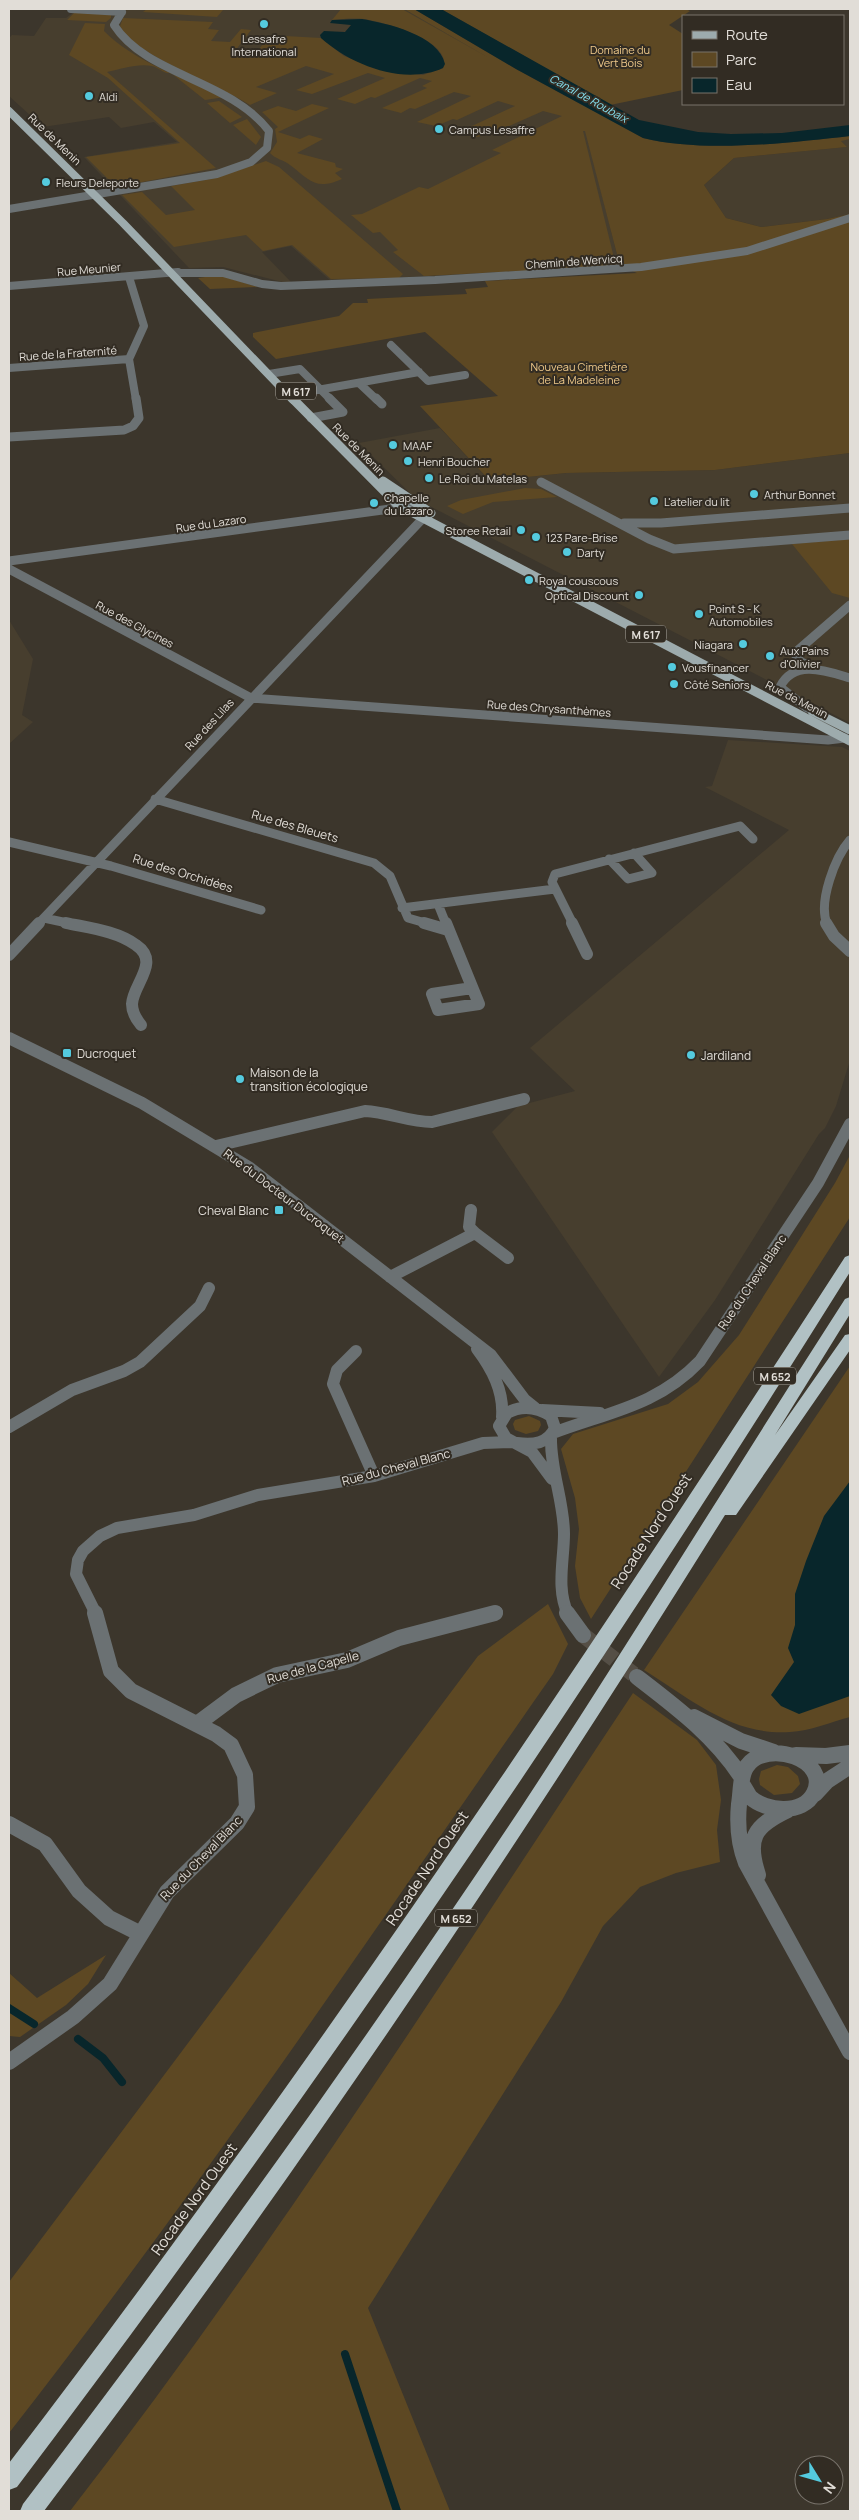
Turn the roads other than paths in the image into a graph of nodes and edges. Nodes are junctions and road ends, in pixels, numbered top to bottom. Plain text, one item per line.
1 (71, 9) edge
2 (9, 103) edge
3 (9, 111) edge
4 (98, 194) junction
5 (9, 209) edge
6 (850, 218) edge
7 (179, 273) junction
8 (129, 277) junction
9 (9, 286) edge
10 (391, 345) dead end
11 (129, 359) junction
12 (9, 368) edge
13 (419, 372) junction
14 (273, 373) junction
15 (465, 375) dead end
16 (359, 383) junction
17 (321, 390) junction
18 (298, 394) junction
19 (289, 396) junction
20 (382, 404) dead end
21 (315, 417) junction
22 (9, 437) edge
23 (541, 482) dead end
24 (417, 505) junction
25 (403, 508) junction
26 (850, 508) edge
27 (426, 515) junction
28 (617, 522) junction
29 (850, 535) edge
30 (9, 561) edge
31 (9, 569) edge
32 (850, 605) edge
33 (609, 610) junction
34 (816, 668) junction
35 (850, 678) edge
36 (251, 698) junction
37 (807, 708) junction
38 (848, 736) edge
39 (155, 800) junction
40 (753, 839) dead end
41 (850, 840) edge
42 (9, 842) edge
43 (634, 853) junction
44 (609, 859) junction
45 (97, 862) junction
46 (555, 889) junction
47 (438, 904) junction
48 (402, 908) junction
49 (261, 910) dead end
50 (44, 918) junction
51 (448, 930) junction
52 (850, 951) edge
53 (587, 954) dead end
54 (9, 955) edge
55 (472, 988) dead end
56 (141, 1025) dead end
57 (9, 1038) edge
58 (9, 1043) edge
59 (40, 1053) junction
60 (524, 1099) dead end
61 (850, 1124) edge
62 (216, 1146) junction
63 (472, 1210) dead end
64 (475, 1234) junction
65 (508, 1258) dead end
66 (850, 1260) edge
67 (390, 1277) junction
68 (209, 1288) dead end
69 (850, 1302) edge
70 (470, 1339) junction
71 (850, 1339) edge
72 (356, 1351) dead end
73 (538, 1409) junction
74 (625, 1410) junction
75 (501, 1420) junction
76 (9, 1427) edge
77 (552, 1435) junction
78 (483, 1443) junction
79 (515, 1443) junction
80 (374, 1476) junction
81 (554, 1483) junction
82 (497, 1612) dead end
83 (583, 1636) tunnel mouth
84 (638, 1641) junction
85 (637, 1677) tunnel mouth
86 (675, 1706) junction
87 (197, 1724) junction
88 (850, 1753) edge
89 (784, 1754) junction
90 (850, 1766) edge
91 (742, 1781) junction
92 (813, 1796) junction
93 (790, 1809) junction
94 (9, 1824) edge
95 (767, 1898) junction
96 (141, 1934) junction
97 (850, 2052) edge
98 (9, 2062) edge
99 (9, 2480) edge
100 (31, 2511) edge

1 - 4 street
2 - 4 main road, Rue de Menin / M 617
3 - 4 main road, Rue de Menin / M 617
4 - 5 street
4 - 7 main road, Rue de Menin / M 617
6 - 7 street, Chemin de Wervicq
7 - 8 street, Rue Meunier
7 - 14 main road, Rue de Menin / M 617
8 - 9 street, Rue Meunier
8 - 11 street
10 - 13 street
11 - 12 street, Rue de la Fraternité
11 - 22 street
13 - 15 street
13 - 16 street
14 - 17 street
14 - 18 main road, Rue de Menin / M 617
14 - 19 main road, Rue de Menin / M 617
16 - 17 street
16 - 20 street
17 - 18 street
17 - 21 street
18 - 19 street
18 - 21 main road, Rue de Menin / M 617
19 - 21 main road, Rue de Menin / M 617
21 - 24 main road, Rue de Menin / M 617
21 - 25 main road, Rue de Menin / M 617
23 - 28 street
24 - 25 street, Rue du Lazaro
24 - 27 main road, Rue de Menin / M 617
25 - 27 main road, Rue de Menin / M 617
25 - 30 street, Rue du Lazaro
26 - 28 street
27 - 33 main road, Rue de Menin / M 617
27 - 36 street, Rue des Lilas
28 - 29 street
31 - 36 street, Rue des Glycines
32 - 34 street
33 - 37 main road, Rue de Menin / M 617
33 - 38 main road, Rue de Menin / M 617
34 - 35 street
34 - 37 street
36 - 38 street, Rue des Chrysanthèmes
36 - 39 street, Rue des Lilas
37 - 38 main road, Rue de Menin / M 617
39 - 45 street, Rue des Lilas
39 - 48 street, Rue des Bleuets
40 - 43 street
41 - 52 street
42 - 45 street, Rue des Orchidées
43 - 44 street
43 - 44 street
44 - 46 street
45 - 49 street, Rue des Orchidées
45 - 50 street, Rue des Lilas
46 - 47 street
46 - 53 street
47 - 48 street
47 - 51 street
48 - 51 street
50 - 54 street, Rue des Lilas
50 - 56 street
51 - 55 street
57 - 59 street, Rue du Docteur Ducroquet
58 - 59 street, Rue du Docteur Ducroquet
59 - 62 street, Rue du Docteur Ducroquet
60 - 62 street
61 - 74 street, Rue du Cheval Blanc
62 - 67 street, Rue du Docteur Ducroquet
63 - 64 street
64 - 65 street
64 - 67 street
66 - 99 highway, Rocade Nord Ouest / M 652
67 - 70 street, Rue du Docteur Ducroquet
68 - 76 street
69 - 84 highway, M 652
70 - 73 street, Rue du Docteur Ducroquet
70 - 75 street, Rue du Docteur Ducroquet
71 - 84 highway
72 - 80 street
73 - 74 street, Rue du Cheval Blanc
73 - 75 street
73 - 77 street
74 - 77 street, Rue du Cheval Blanc
75 - 78 street
75 - 79 street
77 - 79 street
77 - 81 street
78 - 79 street, Rue du Cheval Blanc
78 - 80 street, Rue du Cheval Blanc
79 - 81 street
80 - 87 street, Rue du Cheval Blanc
81 - 83 street
82 - 87 street, Rue de la Capelle
84 - 100 highway, M 652
85 - 86 street
86 - 89 street
86 - 91 street
87 - 96 street, Rue du Cheval Blanc
88 - 89 street
89 - 91 street
89 - 92 street
90 - 92 street
91 - 93 street
91 - 95 street
92 - 93 street
93 - 95 street
94 - 96 street
95 - 97 street
96 - 98 street, Rue du Cheval Blanc

